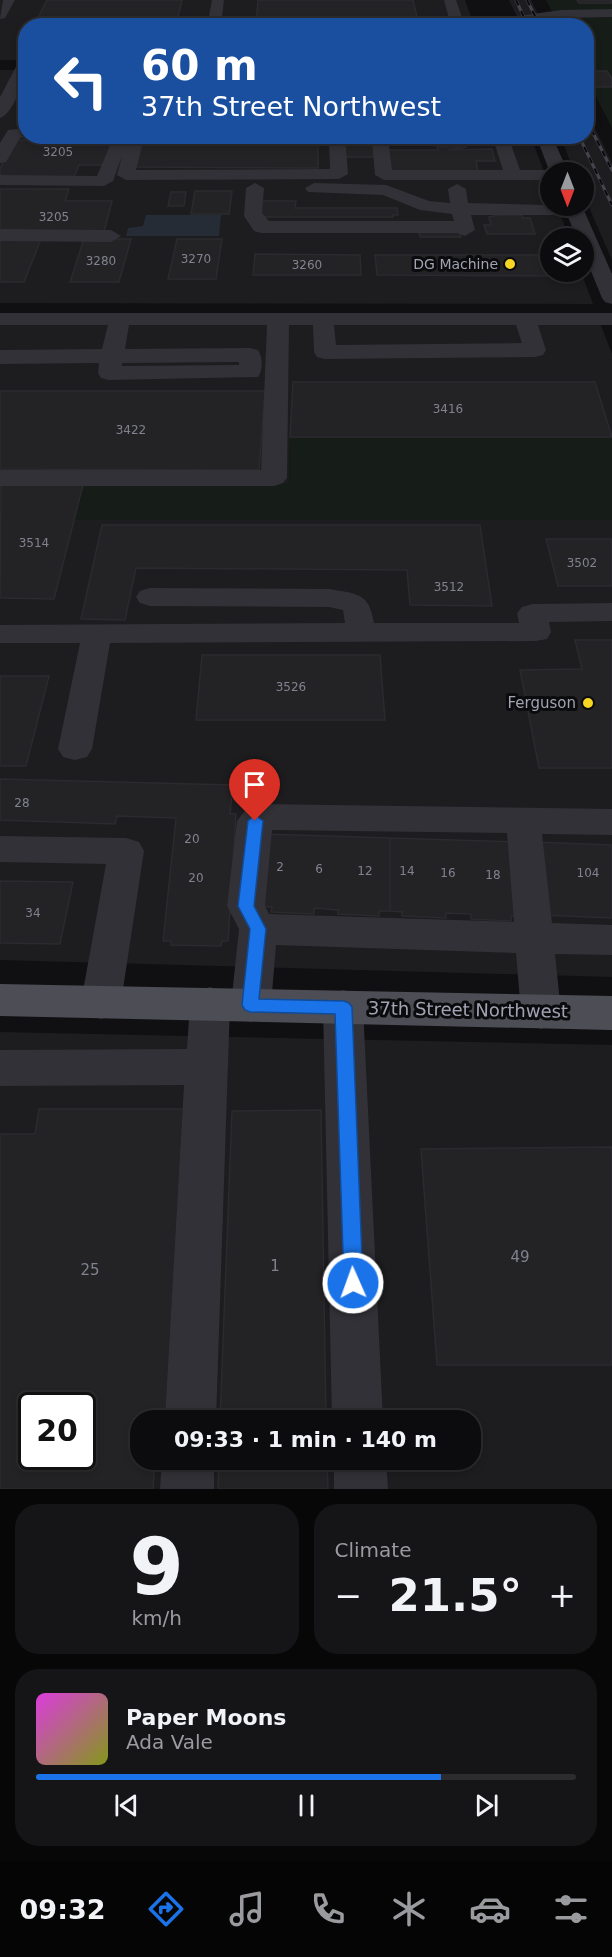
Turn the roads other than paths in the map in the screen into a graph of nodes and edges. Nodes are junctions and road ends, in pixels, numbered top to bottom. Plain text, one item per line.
1 (9, 0) edge
2 (218, 0) edge
3 (450, 0) edge
4 (552, 0) edge
5 (490, 8) dead end
6 (612, 13) edge
7 (560, 14) junction
8 (0, 15) edge
9 (215, 18) edge
10 (456, 18) edge
11 (494, 18) edge
12 (534, 18) edge
13 (16, 65) edge
14 (0, 112) edge
15 (18, 133) edge
16 (118, 144) edge
17 (134, 144) edge
18 (337, 144) edge
19 (380, 144) edge
20 (503, 144) edge
21 (547, 144) edge
22 (0, 158) edge
23 (555, 162) edge
24 (513, 175) junction
25 (540, 175) edge
26 (0, 180) edge
27 (105, 181) junction
28 (255, 188) junction
29 (540, 210) edge
30 (461, 216) junction
31 (578, 216) edge
32 (0, 235) edge
33 (111, 236) dead end
34 (612, 298) edge
35 (525, 318) junction
36 (612, 318) edge
37 (0, 319) edge
38 (120, 319) junction
39 (278, 319) junction
40 (323, 319) junction
41 (112, 356) junction
42 (0, 357) edge
43 (0, 478) edge
44 (150, 597) dead end
45 (612, 612) edge
46 (361, 633) junction
47 (0, 634) edge
48 (97, 634) junction
49 (75, 749) dead end
50 (523, 820) junction
51 (612, 822) edge
52 (0, 849) edge
53 (258, 929) junction
54 (534, 938) junction
55 (612, 940) edge
56 (0, 1000) edge
57 (101, 1002) junction
58 (210, 1005) junction
59 (250, 1005) junction
60 (344, 1007) junction
61 (541, 1012) junction
62 (612, 1013) edge
63 (206, 1067) junction
64 (0, 1068) edge
65 (190, 1410) edge
66 (358, 1410) edge
67 (188, 1470) edge
68 (360, 1470) edge
69 (187, 1489) edge
70 (361, 1489) edge

1 - 8 street
2 - 9 street
3 - 10 street
4 - 7 street
5 - 11 street
6 - 7 street
7 - 12 street
13 - 14 street
15 - 22 street
16 - 27 street
17 - 18 street
19 - 24 street
20 - 24 street
21 - 23 street
24 - 25 street
26 - 27 street
27 - 28 street
28 - 30 street
28 - 30 street
29 - 30 street
31 - 34 street
32 - 33 street
35 - 36 street
35 - 40 street
35 - 40 street
37 - 38 street
38 - 39 street
38 - 41 street
39 - 40 street
39 - 43 street
41 - 41 street
41 - 42 street
44 - 46 street
45 - 46 street
46 - 48 street
47 - 48 street
48 - 49 street
50 - 51 street
50 - 53 street
50 - 54 street
52 - 57 street
53 - 54 street
53 - 59 street
54 - 55 street
54 - 61 street
56 - 57 main road, 37th Street Northwest
57 - 58 main road, 37th Street Northwest
58 - 59 main road, 37th Street Northwest
58 - 63 street
59 - 60 main road, 37th Street Northwest
60 - 61 main road, 37th Street Northwest
60 - 66 street
61 - 62 main road, 37th Street Northwest
63 - 64 street
63 - 65 street
67 - 69 street
68 - 70 street

